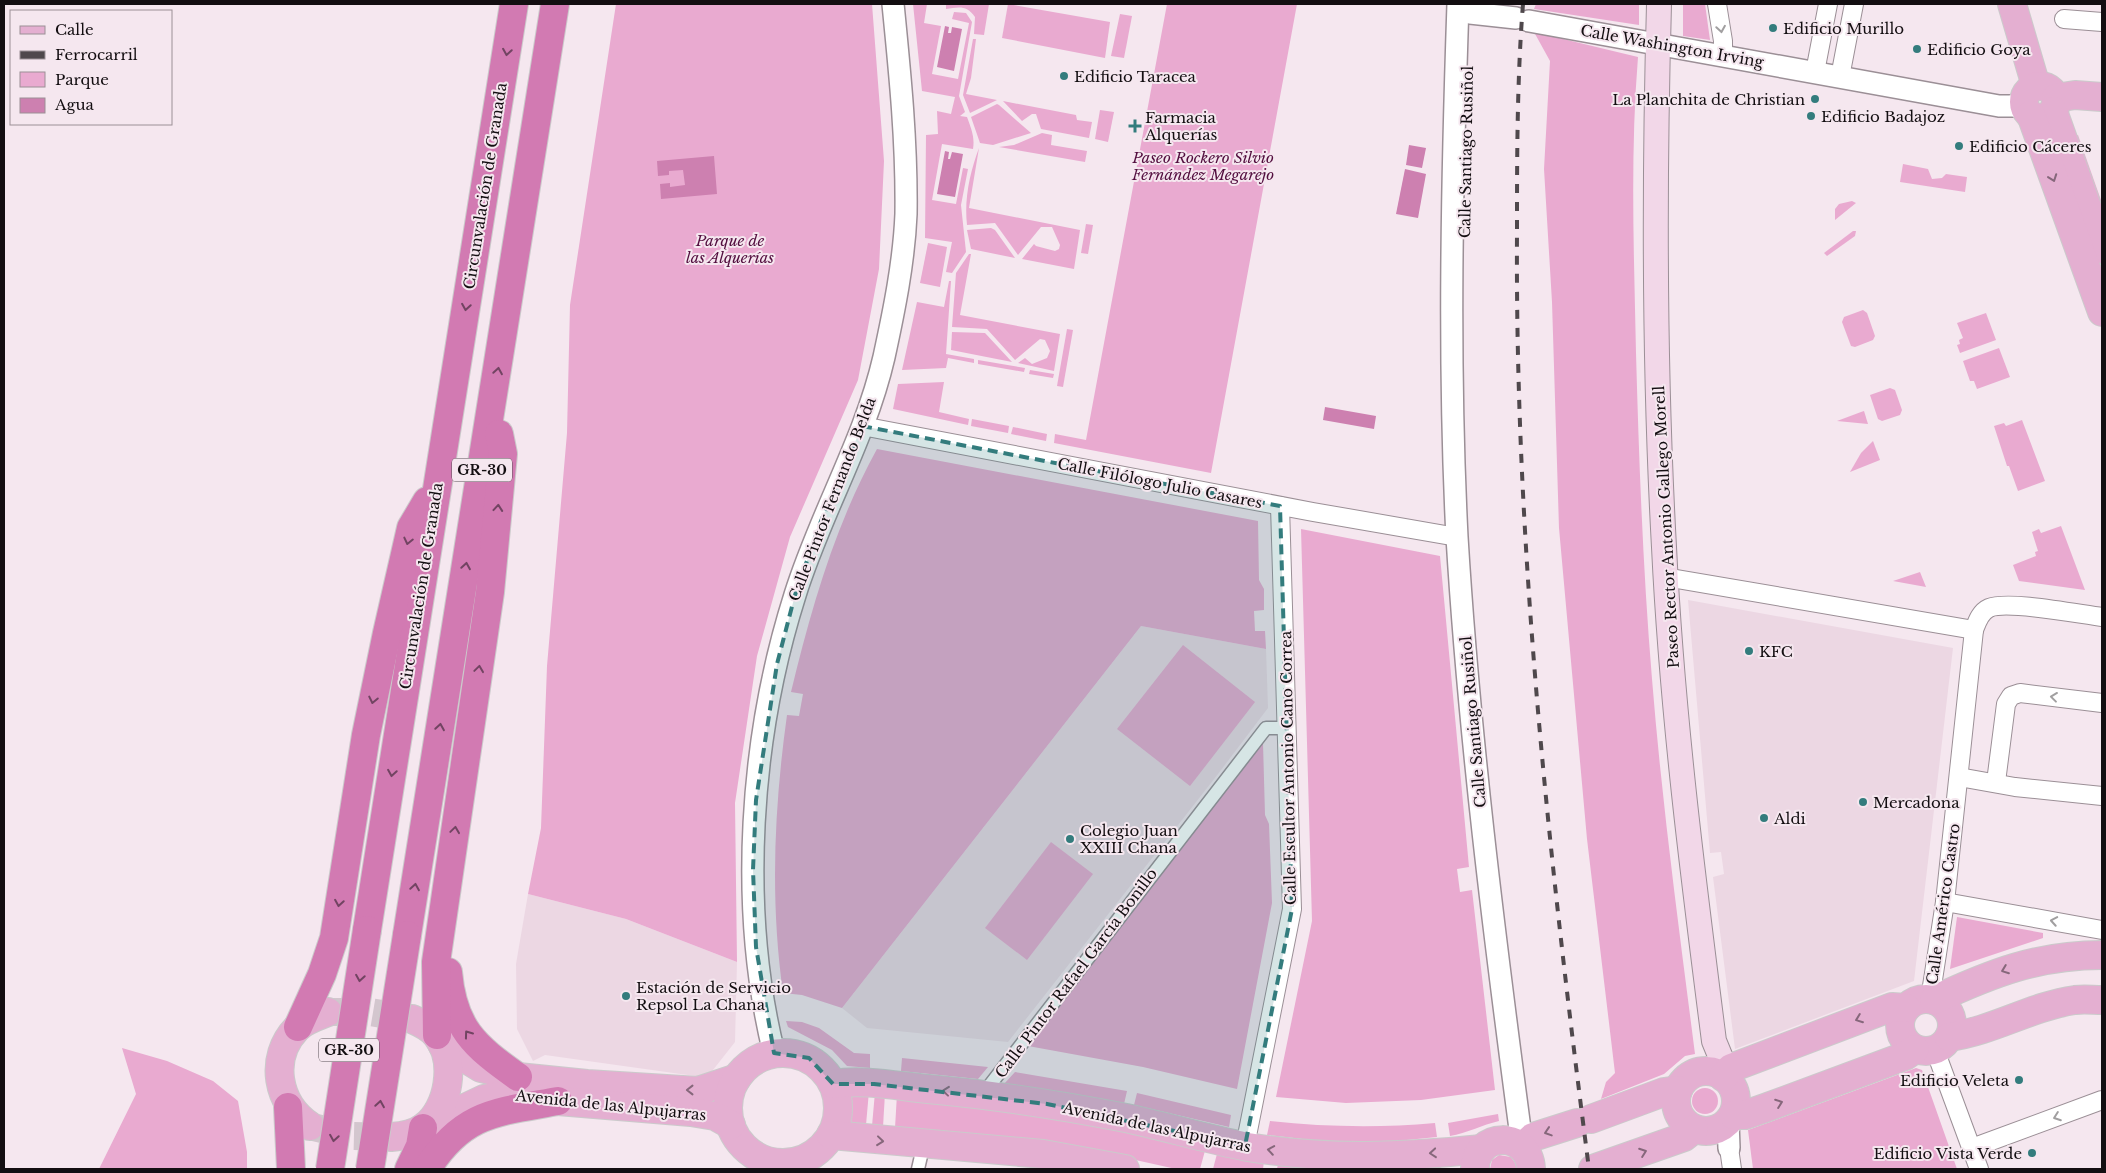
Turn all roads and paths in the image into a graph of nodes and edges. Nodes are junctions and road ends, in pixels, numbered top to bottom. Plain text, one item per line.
1 (514, 4) edge
2 (555, 4) edge
3 (892, 4) edge
4 (1659, 4) edge
5 (1717, 4) edge
6 (1828, 4) edge
7 (1854, 4) edge
8 (2012, 4) edge
9 (1466, 7) edge
10 (2064, 19) dead end
11 (2102, 22) edge
12 (1657, 42) junction
13 (1723, 55) junction
14 (1814, 72) junction
15 (1840, 77) junction
16 (2102, 97) edge
17 (2040, 103) junction
18 (2102, 249) edge
19 (2102, 312) edge
20 (492, 404) junction
21 (862, 426) junction
22 (437, 482) junction
23 (1280, 506) junction
24 (1458, 537) junction
25 (1665, 577) junction
26 (2102, 617) edge
27 (1974, 630) junction
28 (2102, 703) edge
29 (1288, 728) junction
30 (1959, 777) junction
31 (1996, 782) junction
32 (2102, 796) edge
33 (445, 895) junction
34 (1945, 902) junction
35 (2102, 930) edge
36 (2102, 955) edge
37 (2102, 1000) edge
38 (1923, 1002) junction
39 (328, 1012) tunnel mouth
40 (412, 1019) tunnel mouth
41 (298, 1027) junction
42 (440, 1040) junction
43 (1933, 1045) junction
44 (774, 1053) junction
45 (1715, 1074) junction
46 (518, 1076) junction
47 (737, 1078) junction
48 (833, 1084) junction
49 (1678, 1090) junction
50 (983, 1094) junction
51 (2102, 1100) edge
52 (558, 1101) junction
53 (288, 1107) junction
54 (428, 1124) junction
55 (731, 1125) junction
56 (310, 1126) tunnel mouth
57 (1719, 1129) junction
58 (831, 1135) junction
59 (391, 1137) tunnel mouth
60 (924, 1143) junction
61 (1245, 1146) junction
62 (1972, 1148) junction
63 (1524, 1153) edge
64 (1478, 1159) edge
65 (787, 1166) edge
66 (291, 1169) edge
67 (330, 1169) edge
68 (370, 1169) edge
69 (409, 1169) edge
70 (427, 1169) edge
71 (918, 1169) edge
72 (1125, 1169) edge
73 (1593, 1169) edge
74 (1732, 1169) edge
75 (1979, 1169) edge

1 -> 22 highway, Circunvalación de Granada / GR-30
20 -> 2 highway, GR-30
3 - 21 street, Calle Pintor Fernando Belda
4 - 12 main road, Paseo Rector Antonio Gallego Morell
5 -> 13 street
6 - 14 street
7 - 15 street
8 - 17 main road
9 - 12 street, Calle Washington Irving
9 - 24 street, Calle Santiago Rusiñol
10 - 11 street
12 - 13 street, Calle Washington Irving
12 - 25 main road, Paseo Rector Antonio Gallego Morell
13 - 14 street, Calle Washington Irving
14 - 15 street, Calle Washington Irving
15 - 17 street, Calle Washington Irving
16 - 17 main road
17 - 18 main road
17 -> 19 main road
33 -> 20 highway
68 -> 20 highway, GR-30, bridge
21 - 23 street, Calle Filólogo Julio Casares
21 - 44 street, Calle Pintor Fernando Belda
22 -> 41 highway
22 -> 67 highway, Circunvalación de Granada / GR-30, bridge
23 - 24 street, Calle Filólogo Julio Casares
23 - 29 street, Calle Escultor Antonio Cano Correa
24 - 63 street, Calle Santiago Rusiñol
25 - 27 street
25 - 45 main road, Paseo Rector Antonio Gallego Morell
26 - 27 street
27 - 30 street, Calle Américo Castro
28 -> 31 street
29 - 50 street, Calle Pintor Rafael García Bonillo
29 - 61 street, Calle Escultor Antonio Cano Correa
30 - 31 street
30 - 34 street, Calle Américo Castro
31 - 32 street
33 - 42 highway
46 -> 33 highway
35 -> 34 street
34 - 38 street, Calle Américo Castro
36 -> 38 main road
37 - 43 main road
38 - 43 main road
38 - 43 main road
38 -> 45 main road
39 - 41 main road
40 - 42 main road, Avenida de las Alpujarras
41 - 53 main road
42 - 46 main road, Avenida de las Alpujarras
42 - 54 main road
57 -> 43 main road
43 - 62 street
44 - 47 main road
44 - 48 main road
45 - 49 main road
45 - 57 main road
47 -> 46 main road, Avenida de las Alpujarras
47 - 55 main road
50 -> 48 main road, Avenida de las Alpujarras
48 - 58 main road
49 - 57 main road
49 -> 63 main road
50 - 61 main road, Avenida de las Alpujarras
51 -> 62 street
52 - 54 main road, Avenida de las Alpujarras
52 - 55 main road, Avenida de las Alpujarras
52 - 70 highway
53 - 56 main road
53 - 66 highway
54 - 59 main road, Avenida de las Alpujarras
54 - 69 highway
55 - 65 main road
73 -> 57 main road
57 - 74 street
58 -> 60 main road
58 - 65 main road
60 - 71 street
60 - 72 main road
64 -> 61 main road, Avenida de las Alpujarras
62 - 75 street
63 - 64 main road, Avenida de las Alpujarras

